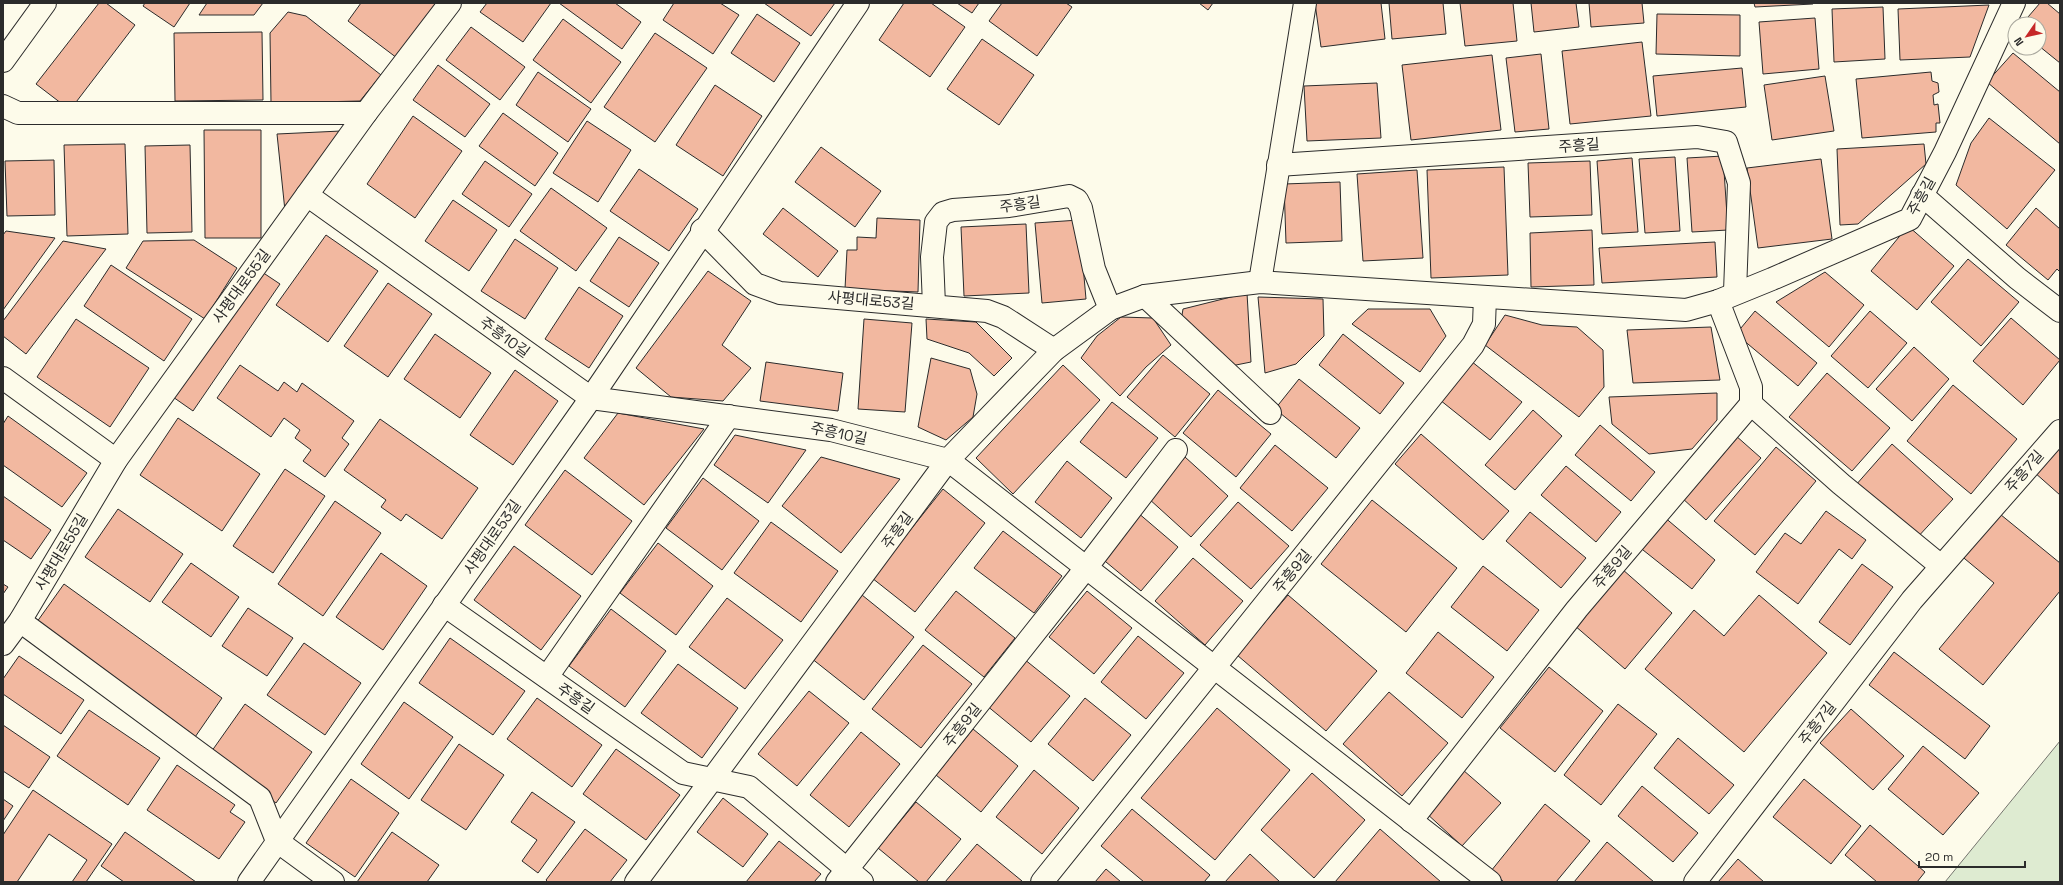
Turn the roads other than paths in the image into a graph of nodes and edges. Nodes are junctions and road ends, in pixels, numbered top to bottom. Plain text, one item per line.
1 (45, 3) edge
2 (450, 3) edge
3 (858, 3) edge
4 (1305, 3) edge
5 (2014, 3) edge
6 (3, 61) edge
7 (3, 106) edge
8 (366, 113) junction
9 (1278, 165) junction
10 (307, 195) junction
11 (1922, 195) junction
12 (702, 230) junction
13 (1260, 282) junction
14 (1145, 296) junction
15 (1727, 296) junction
16 (1485, 297) junction
17 (934, 305) junction
18 (2059, 307) edge
19 (1110, 309) junction
20 (1054, 350) junction
21 (3, 378) edge
22 (591, 398) junction
23 (1751, 404) junction
24 (1270, 413) dead end
25 (729, 416) junction
26 (2060, 431) edge
27 (1176, 450) dead end
28 (116, 460) junction
29 (948, 460) junction
30 (1941, 566) junction
31 (1086, 568) junction
32 (444, 605) junction
33 (20, 621) junction
34 (3, 644) edge
35 (1214, 667) junction
36 (547, 677) junction
37 (713, 779) junction
38 (1411, 821) junction
39 (277, 841) junction
40 (849, 878) edge
41 (1479, 879) edge
42 (249, 882) edge
43 (333, 882) edge
44 (636, 882) edge
45 (1042, 882) edge
46 (1694, 882) edge

1 - 6 street
2 - 8 street, 사평대로55길
3 - 12 street, 사평대로53길
4 - 9 street
5 - 11 street, 주흥길
7 - 8 street
8 - 10 street, 사평대로55길
9 - 13 street
9 - 15 street, 주흥길
10 - 22 street, 주흥10길
10 - 28 street, 사평대로55길
11 - 15 street, 주흥길
11 - 18 street
12 - 17 street, 사평대로53길
12 - 22 street, 사평대로53길
13 - 14 street, 주흥길
13 - 16 street, 주흥길
14 - 19 street, 주흥길
14 - 24 street
15 - 16 street, 주흥길
15 - 23 street
16 - 35 street, 주흥9길
17 - 19 street, 주흥길
17 - 20 street, 사평대로53길
19 - 20 street, 주흥길
20 - 29 street, 주흥길
21 - 28 street
22 - 25 street, 주흥10길
22 - 32 street, 사평대로53길
23 - 30 street
23 - 38 street, 주흥9길
25 - 29 street, 주흥10길
25 - 36 street
26 - 30 street, 주흥7길
27 - 31 street, 주흥9길
28 - 33 street, 사평대로55길
29 - 31 street
29 - 37 street, 주흥길
30 - 46 street, 주흥7길
31 - 35 street
31 - 40 street, 주흥9길
32 - 36 street, 주흥길
32 - 39 street, 사평대로53길
33 - 34 street, 사평대로55길
33 - 39 street
35 - 38 street
35 - 45 street, 주흥9길
36 - 37 street, 주흥길
37 - 40 street, 주흥길
37 - 44 street, 주흥길
38 - 41 street
39 - 42 street, 사평대로53길
39 - 43 street

